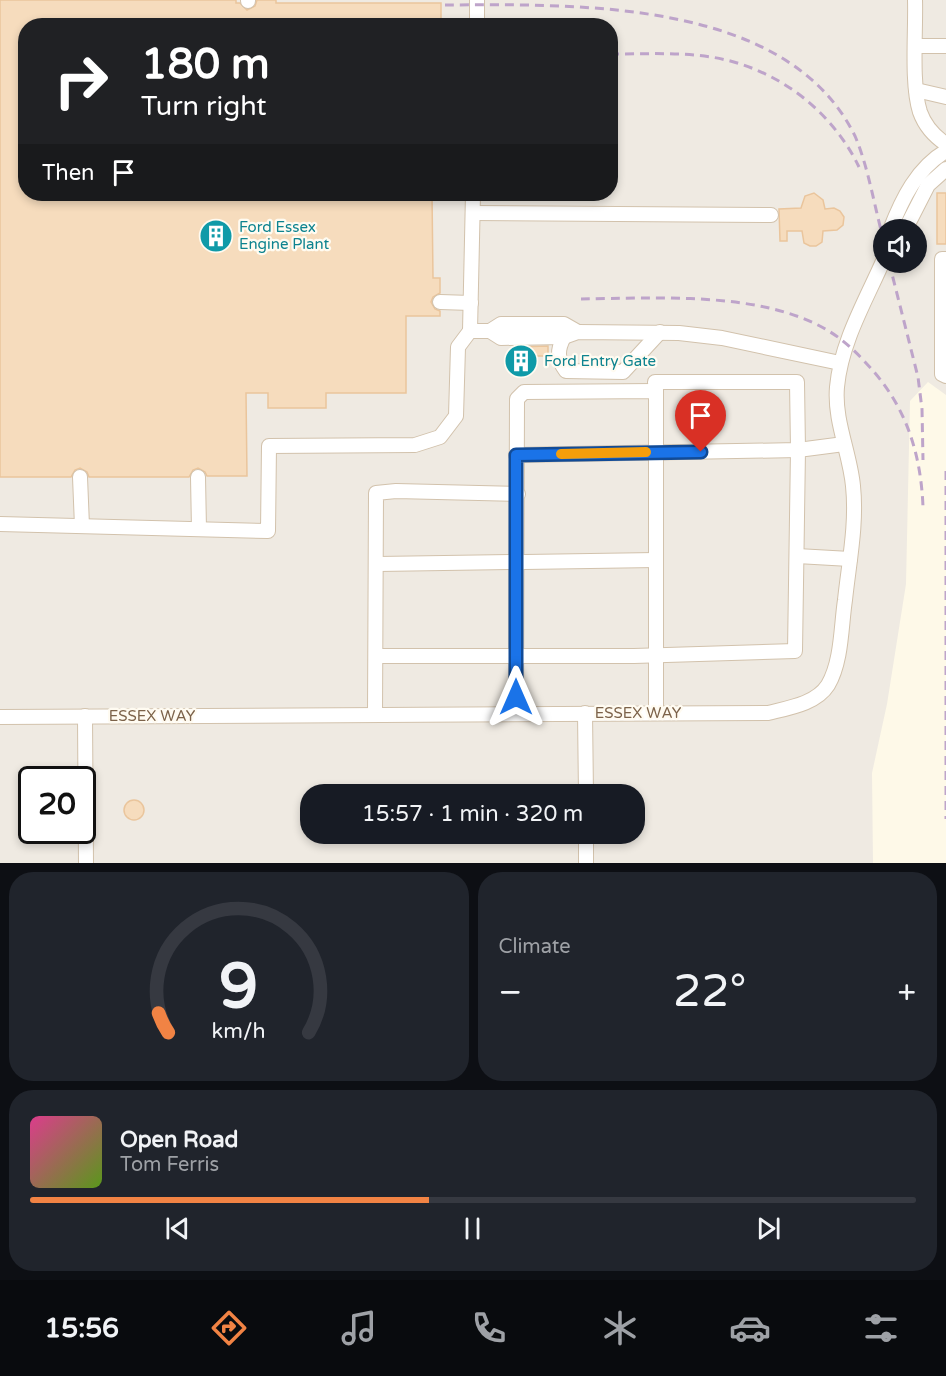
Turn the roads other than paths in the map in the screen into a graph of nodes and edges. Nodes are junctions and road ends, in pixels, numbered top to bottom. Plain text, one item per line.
1 (477, 0) edge
2 (915, 0) edge
3 (477, 18) edge
4 (916, 46) junction
5 (946, 46) edge
6 (916, 90) junction
7 (946, 97) edge
8 (931, 132) junction
9 (946, 144) edge
10 (946, 151) edge
11 (946, 169) edge
12 (922, 171) junction
13 (473, 201) edge
14 (473, 213) junction
15 (771, 215) dead end
16 (895, 219) edge
17 (911, 219) edge
18 (946, 259) edge
19 (878, 273) edge
20 (440, 302) dead end
21 (471, 303) junction
22 (470, 331) junction
23 (490, 332) junction
24 (578, 332) junction
25 (660, 332) junction
26 (564, 337) junction
27 (840, 363) junction
28 (946, 376) edge
29 (656, 391) junction
30 (844, 444) junction
31 (798, 450) junction
32 (655, 452) junction
33 (516, 455) junction
34 (80, 477) dead end
35 (198, 477) dead end
36 (518, 494) junction
37 (0, 524) edge
38 (82, 526) junction
39 (199, 529) junction
40 (797, 556) junction
41 (850, 559) junction
42 (656, 560) junction
43 (516, 562) junction
44 (378, 564) junction
45 (376, 656) junction
46 (656, 656) junction
47 (516, 657) junction
48 (585, 713) junction
49 (656, 713) junction
50 (375, 714) junction
51 (516, 714) junction
52 (85, 716) junction
53 (0, 717) edge
54 (586, 784) edge
55 (586, 844) edge
56 (86, 863) edge
57 (586, 863) edge

1 - 3 street
2 - 4 street
4 - 5 street
4 - 6 street
6 - 7 street
6 - 8 street
8 - 9 street
8 - 12 street
10 - 12 street
11 - 17 street
12 - 16 street
13 - 14 street
14 - 15 street
14 - 21 street
18 - 28 street
19 - 27 street, ESSEX WAY
20 - 21 street
21 - 22 street
22 - 23 street
22 - 39 street
23 - 24 street
23 - 26 street
24 - 25 street
24 - 26 street
25 - 26 street
25 - 27 street
27 - 30 street, ESSEX WAY
29 - 31 street
29 - 32 street
29 - 33 street
30 - 31 street
30 - 41 street, ESSEX WAY
31 - 32 street
31 - 40 street
32 - 33 street
32 - 42 street
33 - 36 street
34 - 38 street
35 - 39 street
36 - 43 street
36 - 44 street
37 - 38 street
38 - 39 street
40 - 41 street
40 - 46 street
41 - 49 street, ESSEX WAY
42 - 43 street
42 - 46 street
43 - 44 street
43 - 47 street
44 - 45 street
45 - 47 street
45 - 50 street
46 - 47 street
46 - 49 street
47 - 51 street
48 - 49 street, ESSEX WAY
48 - 51 street, ESSEX WAY
48 - 54 street
50 - 51 street, ESSEX WAY
50 - 52 street, ESSEX WAY
52 - 53 street, ESSEX WAY
52 - 56 street
55 - 57 street

